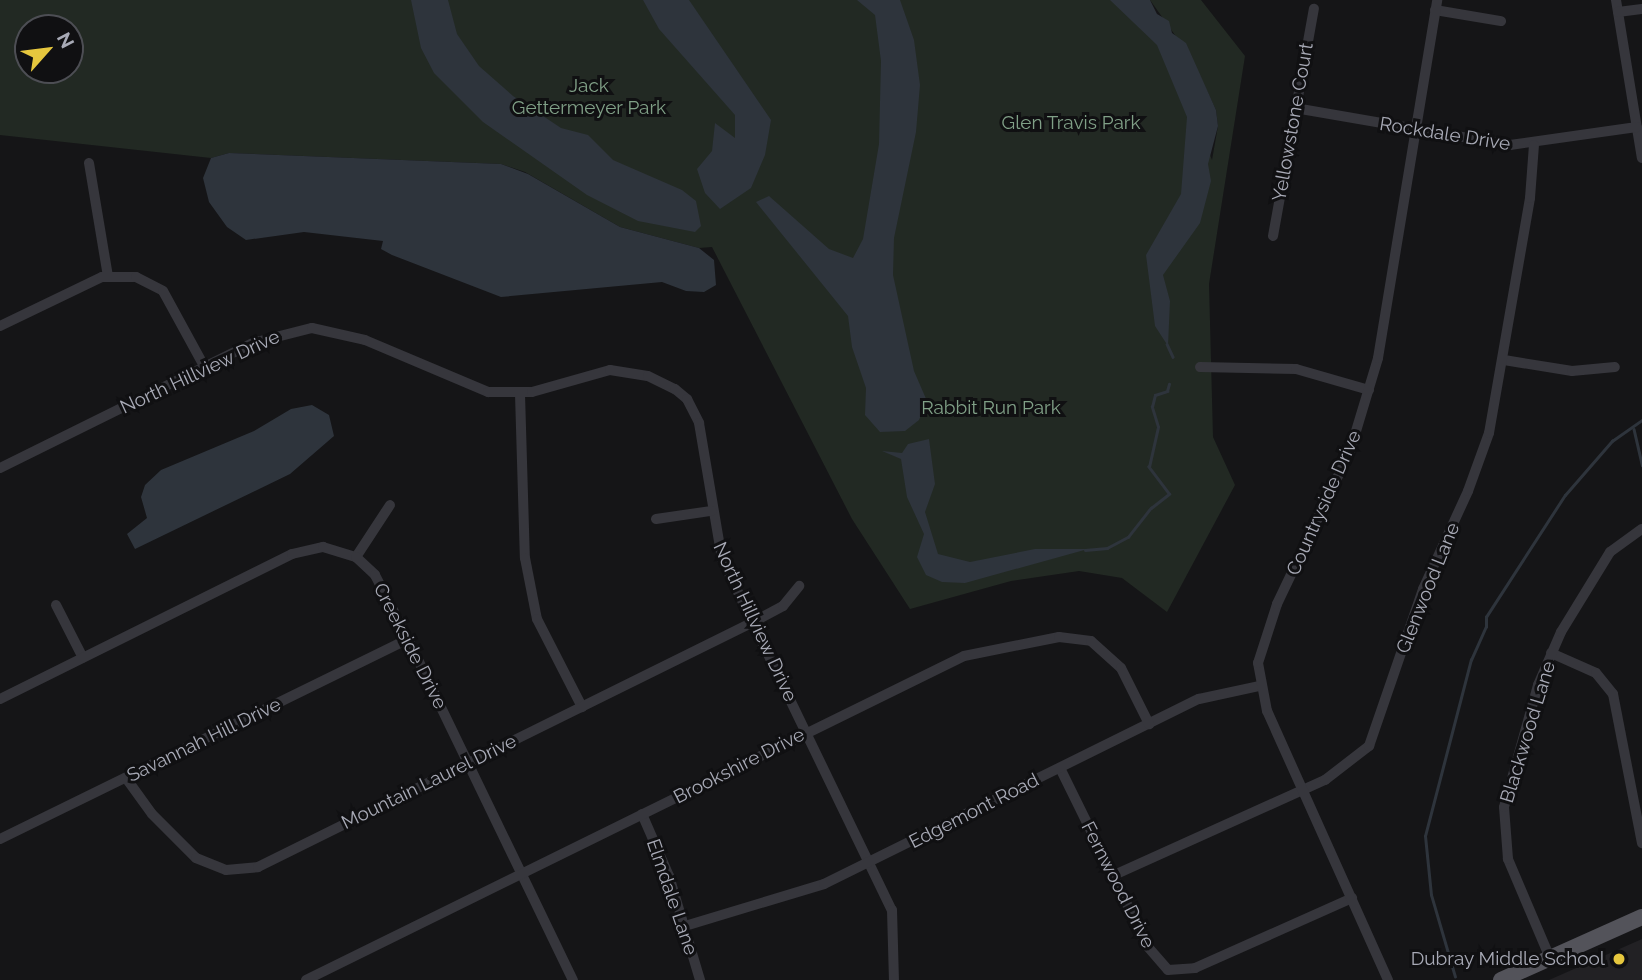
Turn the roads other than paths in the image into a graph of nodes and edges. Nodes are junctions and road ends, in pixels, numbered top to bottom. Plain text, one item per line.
1 (1616, 0) edge
2 (1436, 5) edge
3 (1314, 9) dead end
4 (1642, 9) edge
5 (1618, 12) junction
6 (1502, 21) dead end
7 (1295, 108) junction
8 (1637, 127) junction
9 (1416, 130) junction
10 (1534, 145) junction
11 (1642, 158) edge
12 (89, 163) dead end
13 (1273, 236) dead end
14 (108, 276) junction
15 (0, 326) edge
16 (1504, 360) junction
17 (204, 366) junction
18 (1200, 367) dead end
19 (1615, 367) dead end
20 (1369, 390) junction
21 (520, 394) junction
22 (0, 468) edge
23 (390, 505) dead end
24 (711, 511) junction
25 (656, 519) dead end
26 (1642, 529) edge
27 (356, 557) junction
28 (799, 586) dead end
29 (56, 605) dead end
30 (753, 622) junction
31 (408, 639) junction
32 (1551, 653) junction
33 (83, 658) junction
34 (1259, 686) junction
35 (0, 699) edge
36 (582, 707) junction
37 (1149, 724) junction
38 (806, 732) junction
39 (468, 763) junction
40 (1060, 768) junction
41 (126, 778) junction
42 (1303, 790) junction
43 (642, 814) junction
44 (0, 839) edge
45 (1642, 843) edge
46 (872, 863) junction
47 (522, 873) junction
48 (1112, 876) junction
49 (1352, 898) junction
50 (1642, 917) edge
51 (685, 926) junction
52 (1550, 958) junction
53 (306, 980) edge
54 (573, 980) edge
55 (700, 980) edge
56 (894, 980) edge
57 (1388, 980) edge
58 (1501, 980) edge

1 - 5 street
2 - 6 street
2 - 9 street, Countryside Drive
3 - 7 street, Yellowstone Court
4 - 5 street
5 - 8 street
7 - 9 street, Rockdale Drive
7 - 13 street, Yellowstone Court
8 - 10 street, Rockdale Drive
8 - 11 street
9 - 10 street, Rockdale Drive
9 - 20 street, Countryside Drive
10 - 16 street, Glenwood Lane
12 - 14 street
14 - 15 street
14 - 17 street
16 - 19 street
16 - 42 street, Glenwood Lane
17 - 21 street, North Hillview Drive
17 - 22 street, North Hillview Drive
18 - 20 street
20 - 34 street, Countryside Drive
21 - 24 street, North Hillview Drive
21 - 36 street
23 - 27 street
24 - 25 street
24 - 30 street, North Hillview Drive
26 - 32 street, Blackwood Lane
27 - 31 street, Creekside Drive
27 - 33 street
28 - 30 street, Mountain Laurel Drive
29 - 33 street
30 - 36 street, Mountain Laurel Drive
30 - 38 street, North Hillview Drive
31 - 39 street, Creekside Drive
31 - 41 street, Savannah Hill Drive
32 - 45 street
32 - 52 street, Blackwood Lane
33 - 35 street
34 - 37 street, Edgemont Road
34 - 42 street, Countryside Drive
36 - 39 street, Mountain Laurel Drive
37 - 38 street, Brookshire Drive
37 - 40 street, Edgemont Road
38 - 43 street, Brookshire Drive
38 - 46 street, North Hillview Drive
39 - 41 street, Mountain Laurel Drive
39 - 47 street, Creekside Drive
40 - 46 street, Edgemont Road
40 - 48 street, Fernwood Drive
41 - 44 street, Savannah Hill Drive
42 - 48 street, Glenwood Lane
42 - 49 street, Countryside Drive
43 - 47 street, Brookshire Drive
43 - 51 street, Elmdale Lane
46 - 51 street, Edgemont Road
46 - 56 street, North Hillview Drive
47 - 53 street, Brookshire Drive
47 - 54 street, Creekside Drive
48 - 49 street, Fernwood Drive
49 - 57 street, Countryside Drive
50 - 52 main road
51 - 55 street, Elmdale Lane
52 - 58 main road

